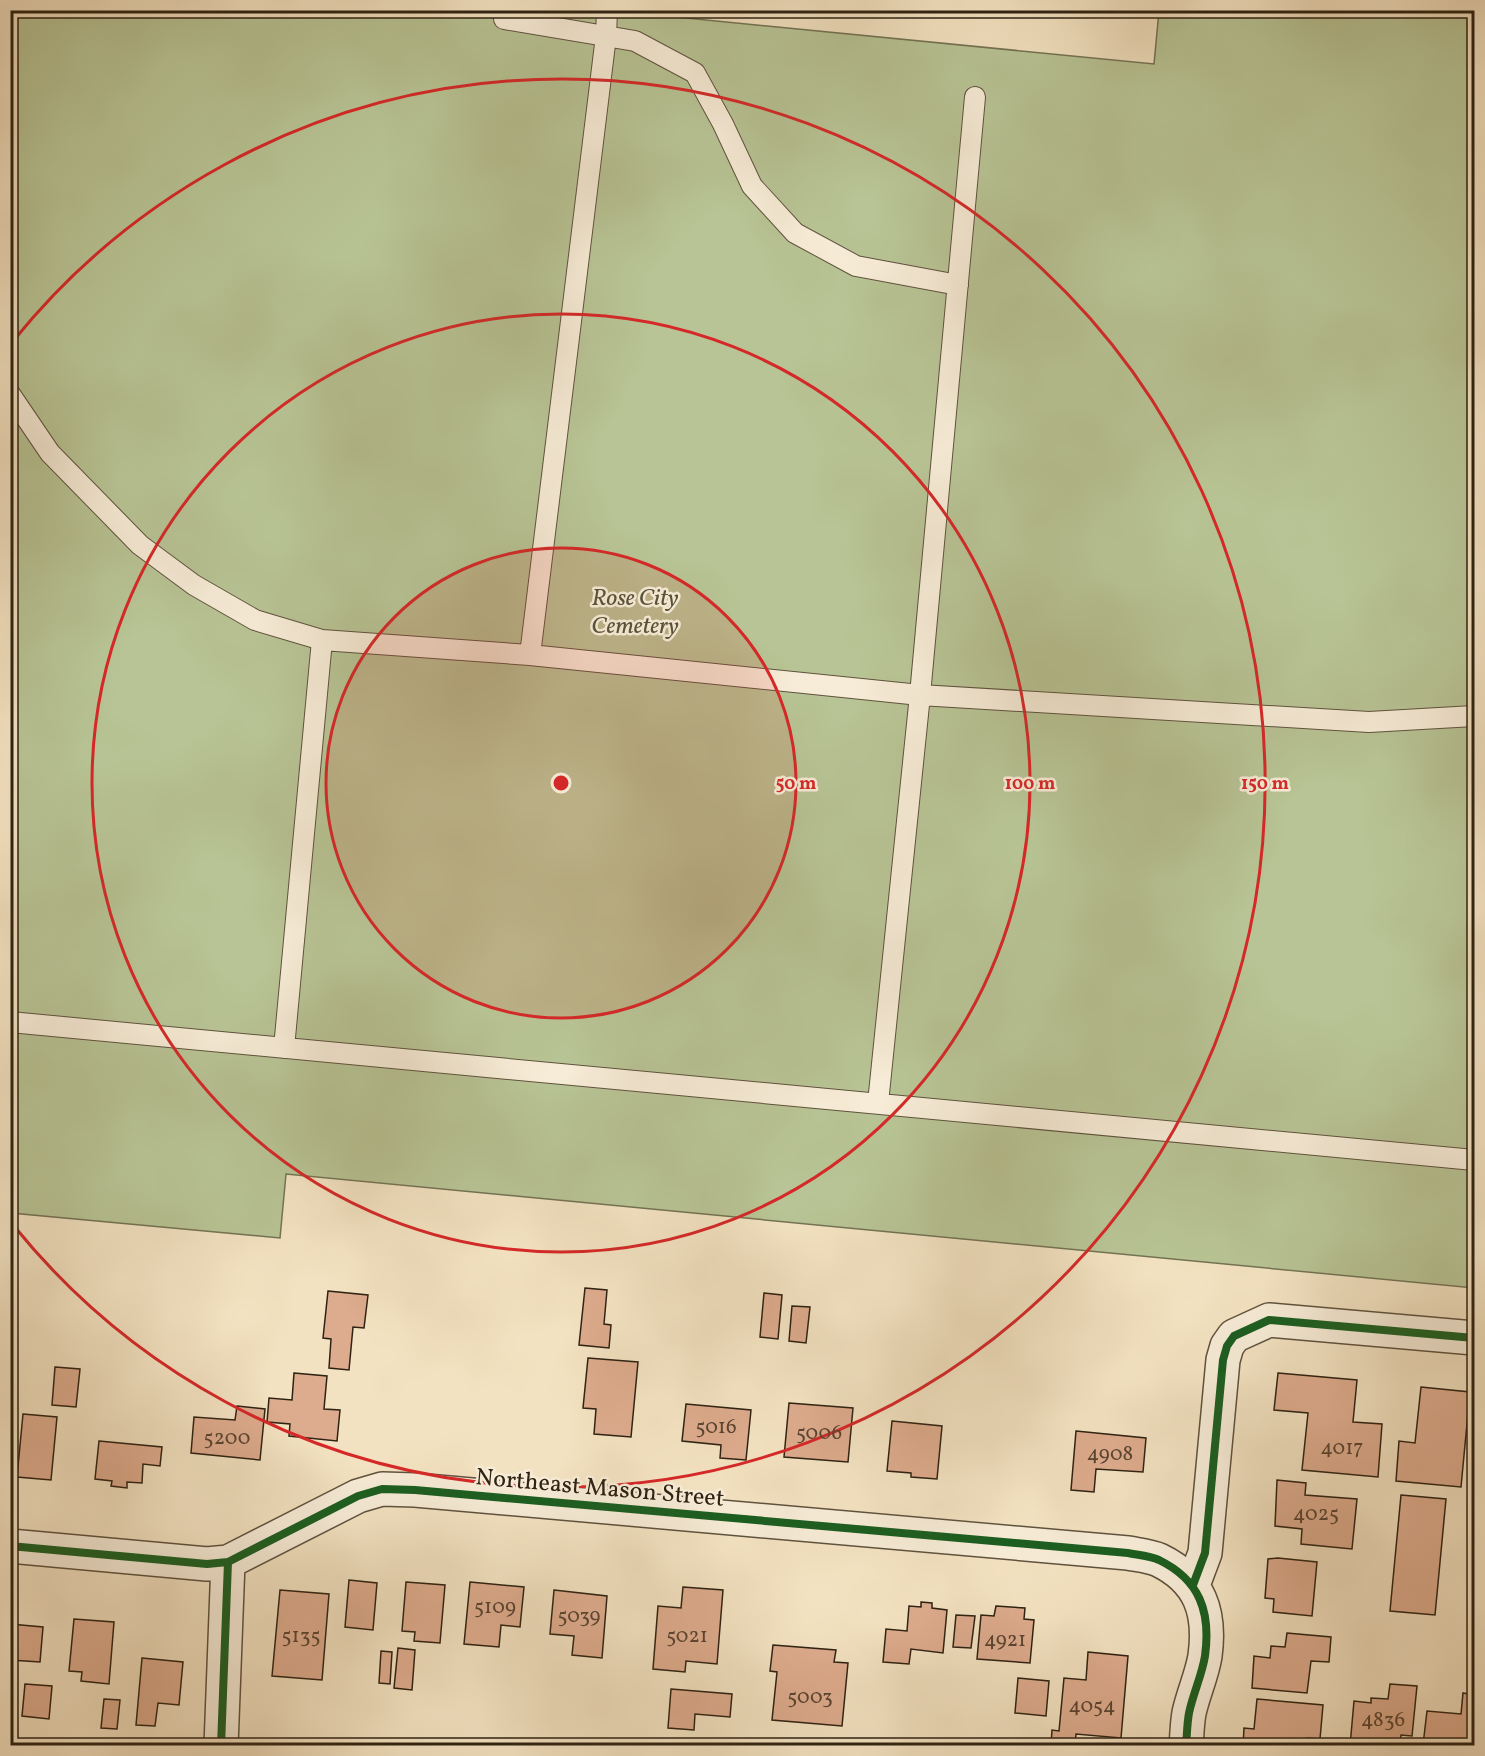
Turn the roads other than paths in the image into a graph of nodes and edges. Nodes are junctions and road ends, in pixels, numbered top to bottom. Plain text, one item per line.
1 (504, 10) edge
2 (607, 10) edge
3 (606, 36) junction
4 (975, 97) dead end
5 (958, 285) junction
6 (10, 394) edge
7 (322, 640) junction
8 (530, 655) junction
9 (920, 695) junction
10 (1474, 716) edge
11 (10, 1022) edge
12 (284, 1048) junction
13 (878, 1103) junction
14 (1474, 1161) edge
15 (1474, 1338) edge
16 (10, 1546) edge
17 (228, 1562) junction
18 (1192, 1585) junction
19 (221, 1746) edge
20 (1186, 1746) edge

1 - 3 lane
2 - 3 lane
3 - 5 lane
3 - 8 lane
4 - 5 lane
5 - 9 lane
6 - 7 lane
7 - 8 lane
7 - 12 lane
8 - 9 lane
9 - 10 lane
9 - 13 lane
11 - 12 lane
12 - 13 lane
13 - 14 lane
15 - 18 street
16 - 17 street, Northeast Mason Street
17 - 18 street, Northeast Mason Street
17 - 19 street
18 - 20 street

